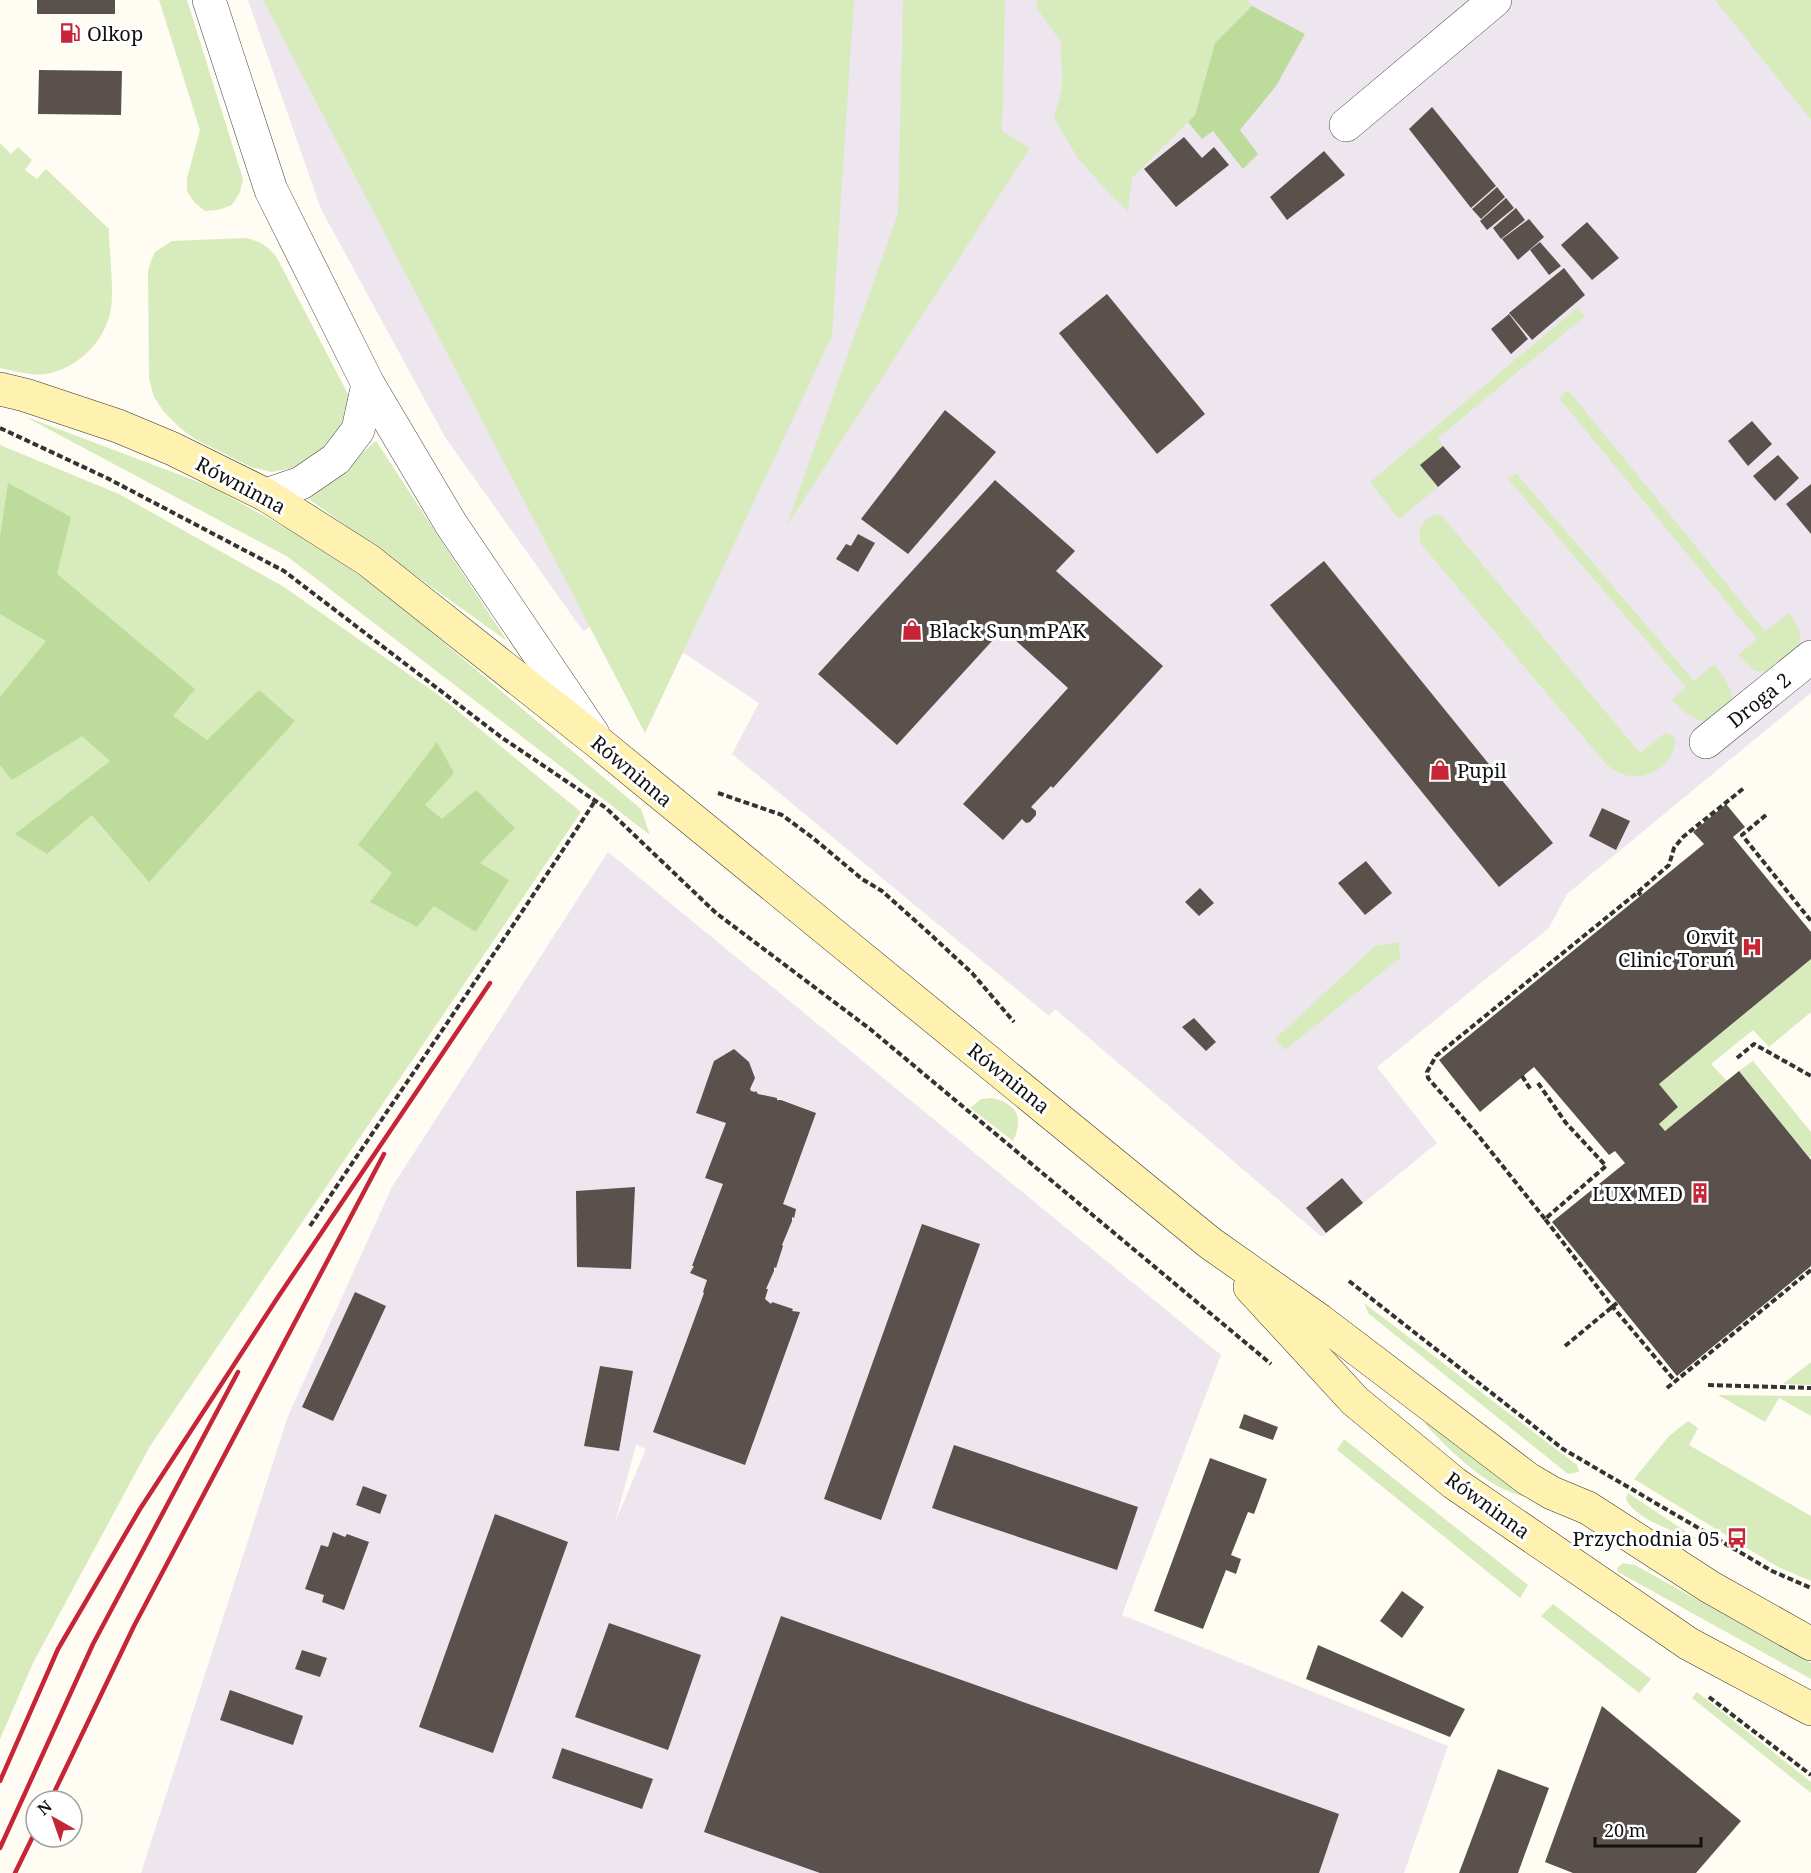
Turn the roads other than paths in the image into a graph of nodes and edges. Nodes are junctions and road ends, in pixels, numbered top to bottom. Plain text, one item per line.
1 (209, 0) edge
2 (1495, 0) edge
3 (1346, 125) dead end
4 (368, 384) junction
5 (0, 389) edge
6 (266, 495) junction
7 (1811, 657) edge
8 (1706, 742) dead end
9 (599, 743) junction
10 (1210, 1244) junction
11 (1811, 1644) edge
12 (1811, 1709) edge

1 - 4 street
2 - 3 street
4 - 6 street
4 - 9 street
5 - 6 street, Równinna
6 - 9 street, Równinna
7 - 8 street, Droga 2
9 - 10 street, Równinna
10 - 11 street, Równinna
10 - 12 street, Równinna

